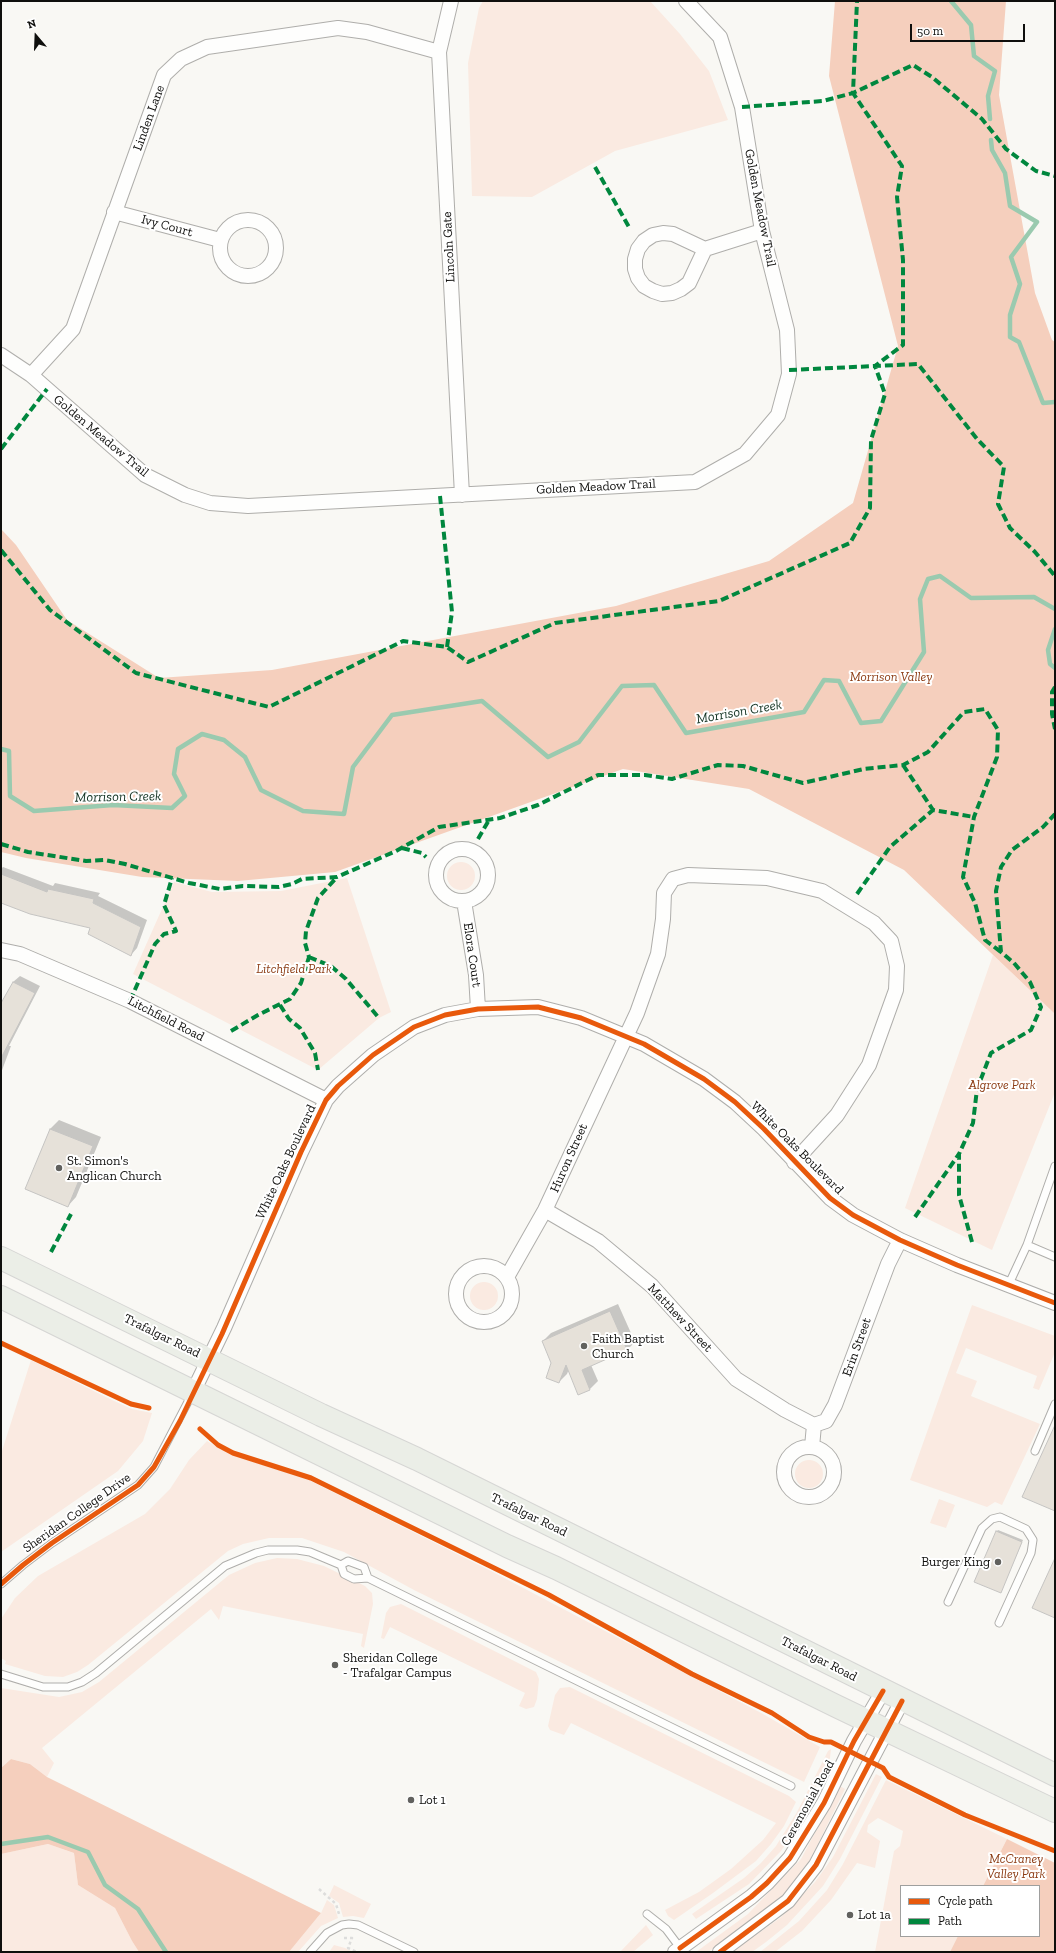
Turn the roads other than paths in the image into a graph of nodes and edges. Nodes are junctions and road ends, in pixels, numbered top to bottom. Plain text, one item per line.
1 (452, 1) edge
2 (686, 1) edge
3 (439, 52) junction
4 (114, 212) junction
5 (762, 231) junction
6 (220, 240) junction
7 (705, 248) junction
8 (1, 355) edge
9 (31, 375) junction
10 (462, 495) junction
11 (464, 901) dead end
12 (1, 950) edge
13 (478, 1009) junction
14 (625, 1035) junction
15 (326, 1100) junction
16 (794, 1162) junction
17 (1055, 1166) edge
18 (545, 1210) junction
19 (900, 1240) junction
20 (1027, 1245) junction
21 (1055, 1257) edge
22 (1, 1258) edge
23 (507, 1277) junction
24 (1008, 1286) junction
25 (1, 1297) edge
26 (1055, 1303) edge
27 (209, 1359) junction
28 (193, 1392) junction
29 (1055, 1404) edge
30 (814, 1425) junction
31 (812, 1447) dead end
32 (1035, 1451) dead end
33 (341, 1565) junction
34 (368, 1578) junction
35 (1, 1584) edge
36 (948, 1602) dead end
37 (998, 1624) dead end
38 (1, 1674) edge
39 (883, 1691) junction
40 (902, 1700) junction
41 (866, 1720) junction
42 (886, 1730) junction
43 (1055, 1775) edge
44 (791, 1786) dead end
45 (1055, 1812) edge
46 (646, 1914) dead end
47 (679, 1951) edge
48 (310, 1952) edge
49 (414, 1952) edge
50 (720, 1952) edge

1 - 3 street, Lincoln Gate
2 - 5 street, Golden Meadow Trail
3 - 4 street, Linden Lane
3 - 10 street, Lincoln Gate
4 - 6 street, Ivy Court
4 - 9 street, Linden Lane
5 - 7 street
5 - 10 street, Golden Meadow Trail
6 - 6 street
7 - 7 street
8 - 9 street, Golden Meadow Trail
9 - 10 street, Golden Meadow Trail
11 - 13 street, Elora Court
12 - 15 street, Litchfield Road
13 - 14 street, White Oaks Boulevard
13 - 15 street, White Oaks Boulevard
14 - 16 street, White Oaks Boulevard
14 - 16 street, Huron Street
14 - 18 street, Huron Street
15 - 27 street, White Oaks Boulevard
16 - 19 street, White Oaks Boulevard
17 - 20 lane
18 - 23 street, Huron Street
18 - 30 street, Matthew Street
19 - 24 street, White Oaks Boulevard
19 - 30 street, Erin Street
20 - 21 lane
20 - 24 lane
22 - 27 main road, Trafalgar Road
23 - 23 street
24 - 26 street, White Oaks Boulevard
25 - 28 main road
27 - 28 street, White Oaks Boulevard
27 - 39 main road, Trafalgar Road
28 - 35 lane, Sheridan College Drive
28 - 41 main road
29 - 32 lane
30 - 31 street
33 - 34 lane
33 - 34 lane
33 - 38 lane
34 - 44 lane
36 - 37 lane
39 - 40 main road, Trafalgar Road
39 - 41 street, Ceremonial Road
40 - 42 street
40 - 43 main road, Trafalgar Road
41 - 42 main road
41 - 47 street, Ceremonial Road
42 - 45 main road
42 - 50 street
46 - 47 lane
48 - 49 lane

